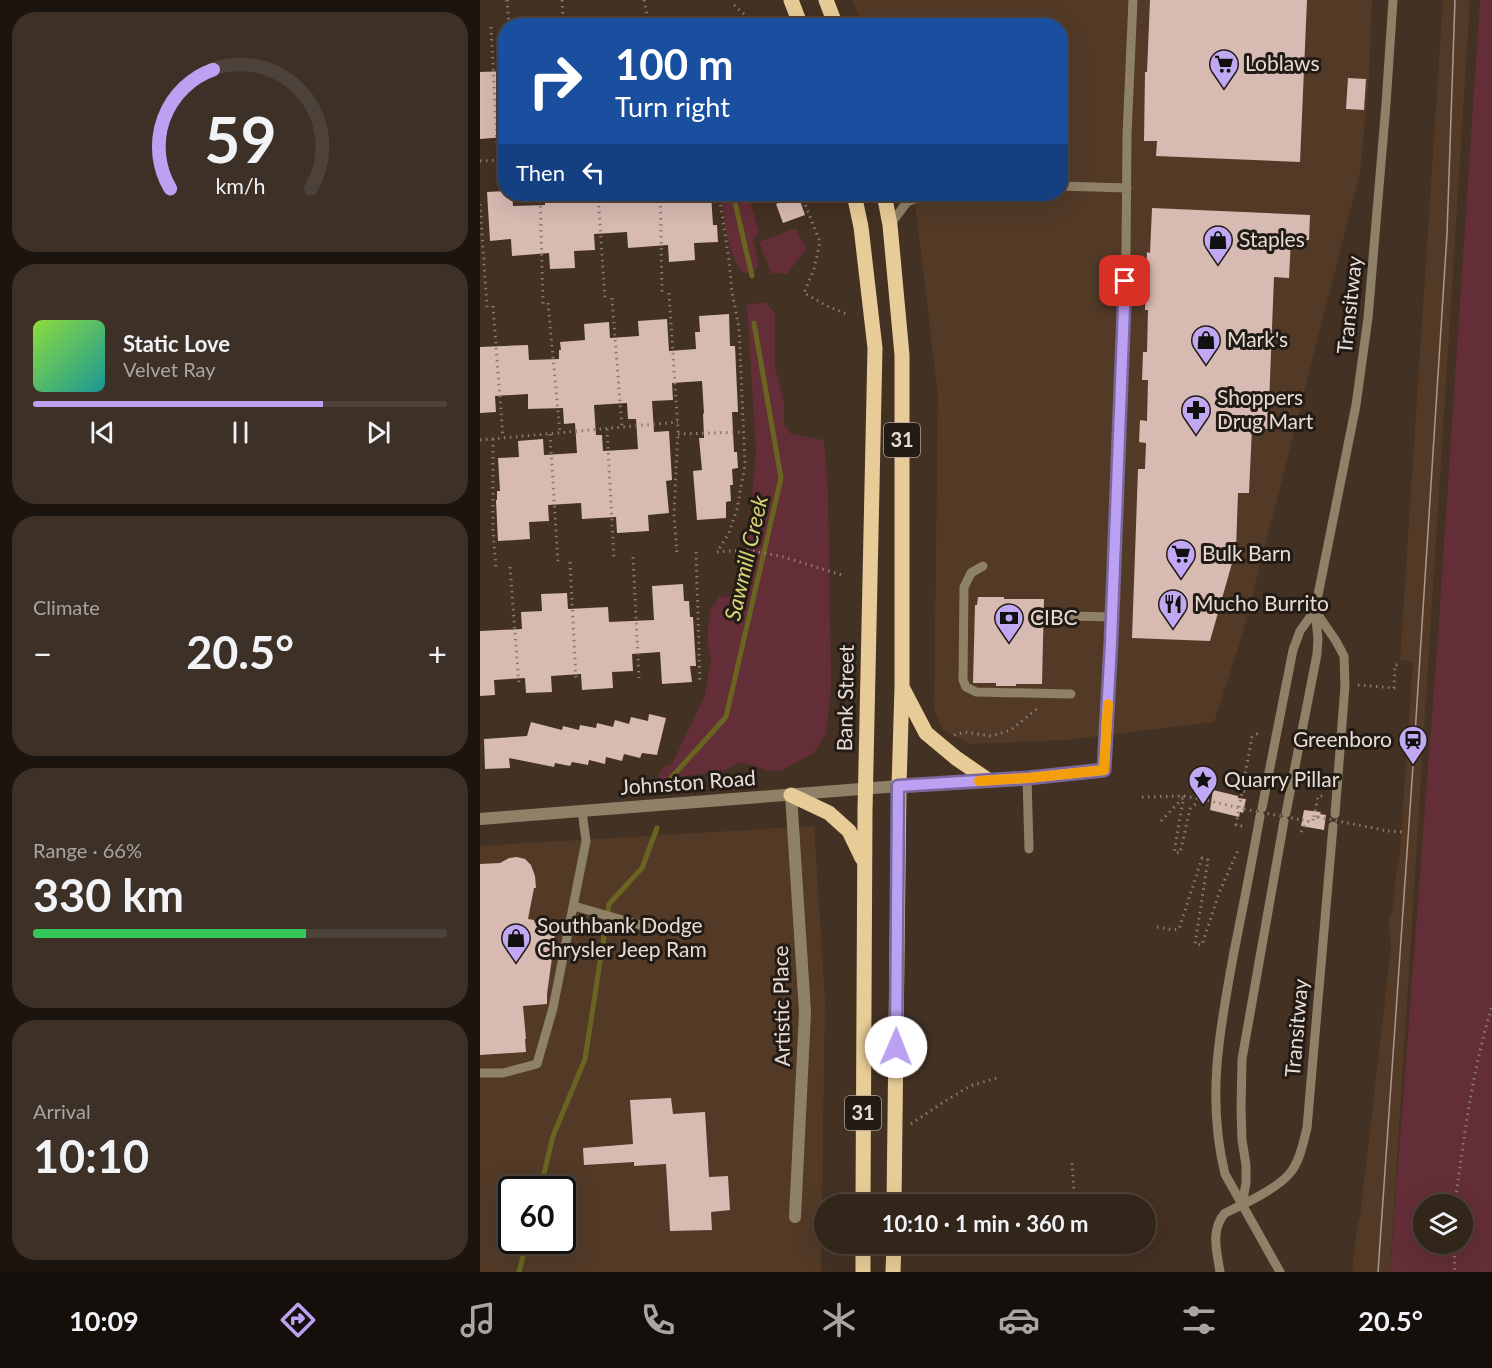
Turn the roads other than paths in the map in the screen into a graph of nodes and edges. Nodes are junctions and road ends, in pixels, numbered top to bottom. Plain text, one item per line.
1 (791, 0) edge
2 (826, 0) edge
3 (1133, 0) edge
4 (1393, 0) edge
5 (798, 18) edge
6 (833, 18) edge
7 (1068, 186) edge
8 (1127, 188) junction
9 (855, 201) edge
10 (885, 201) edge
11 (909, 201) edge
12 (890, 225) junction
13 (983, 566) dead end
14 (1315, 610) junction
15 (1071, 616) dead end
16 (1112, 618) junction
17 (902, 687) junction
18 (1071, 694) dead end
19 (1028, 778) junction
20 (988, 780) junction
21 (898, 786) junction
22 (865, 789) junction
23 (791, 795) junction
24 (582, 811) junction
25 (1335, 814) dead end
26 (480, 819) edge
27 (1333, 826) dead end
28 (1029, 849) dead end
29 (864, 864) junction
30 (574, 906) junction
31 (647, 927) dead end
32 (480, 1073) edge
33 (863, 1194) edge
34 (894, 1194) edge
35 (1242, 1205) junction
36 (795, 1217) dead end
37 (863, 1254) edge
38 (894, 1254) edge
39 (863, 1272) edge
40 (893, 1272) edge
41 (1220, 1272) edge
42 (1280, 1272) edge

1 - 5 main road
2 - 6 main road
3 - 8 lane
4 - 14 lane, Transitway
7 - 8 lane
8 - 16 lane
9 - 22 main road, Bank Street / 31
10 - 12 main road, 31
11 - 12 lane
12 - 17 main road, 31
13 - 18 lane
14 - 25 lane
14 - 35 lane, Transitway
14 - 35 lane, Transitway
15 - 16 lane
16 - 19 lane
17 - 20 main road
17 - 21 main road, 31
19 - 20 lane
19 - 28 lane
20 - 21 lane
21 - 22 street, Johnston Road
21 - 34 main road, 31
22 - 23 street, Johnston Road
22 - 29 main road, Bank Street / 31
23 - 24 street, Johnston Road
23 - 29 main road
23 - 36 street, Artistic Place
24 - 26 street, Johnston Road
24 - 30 lane
27 - 35 lane, Transitway
29 - 33 main road, Bank Street / 31
30 - 31 lane
30 - 32 lane
35 - 41 lane
35 - 42 lane, Transitway
37 - 39 main road
38 - 40 main road

